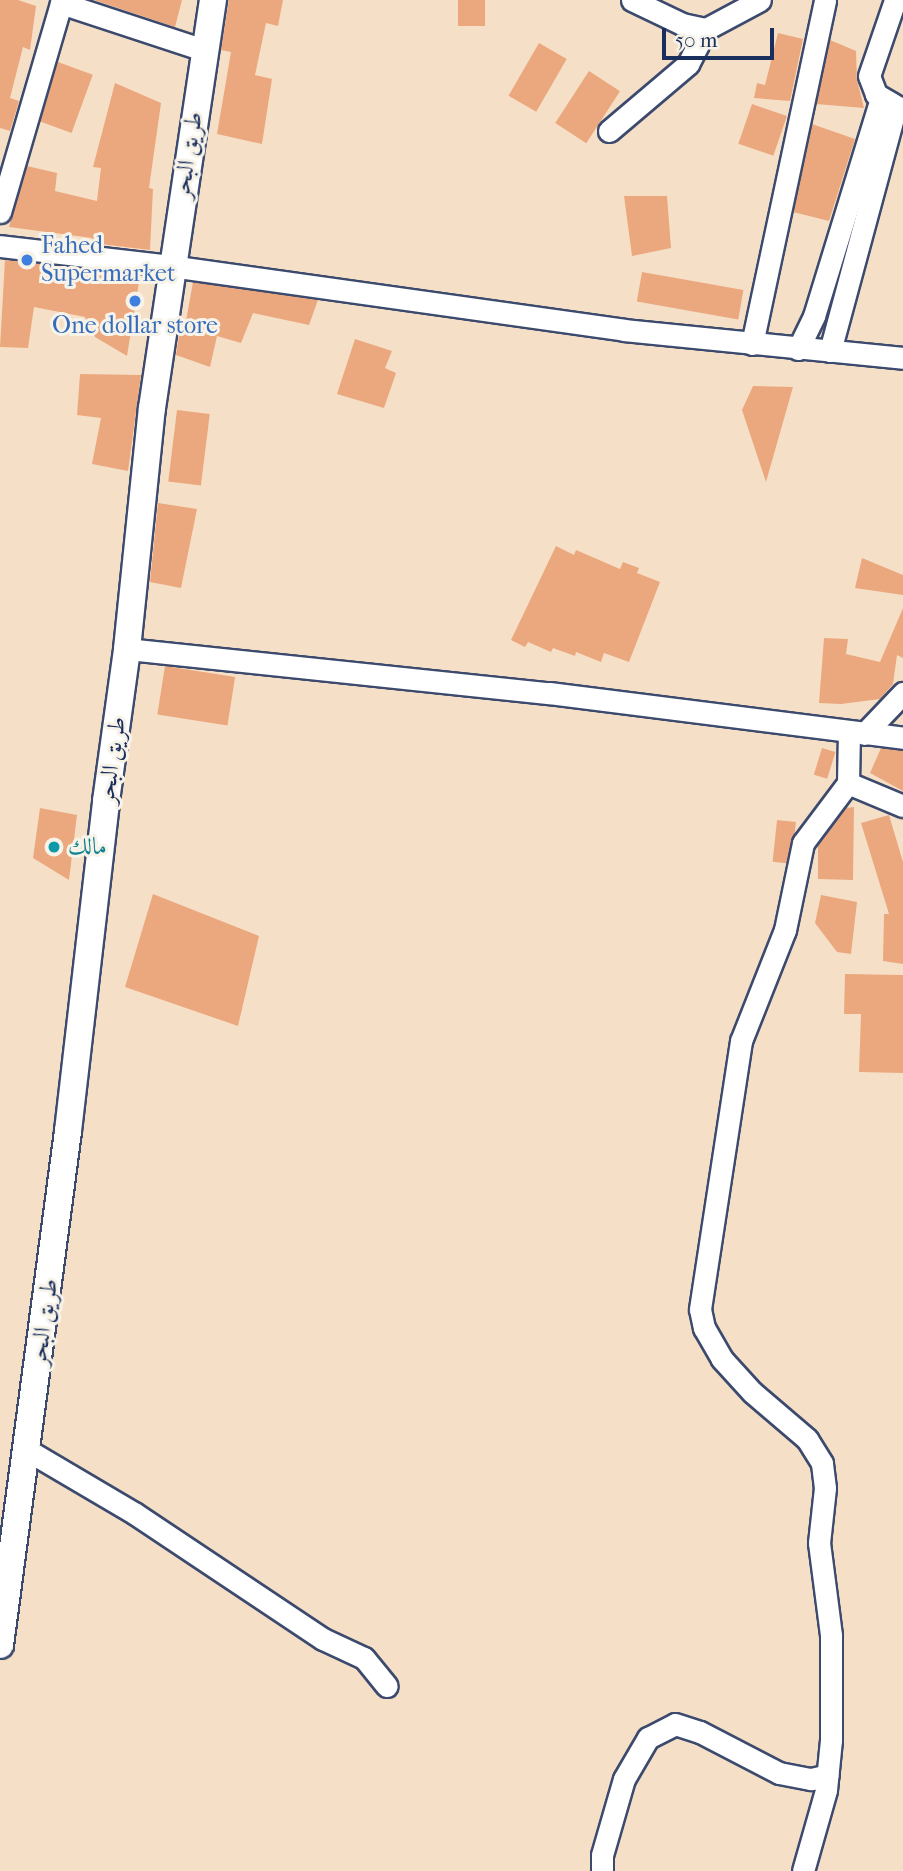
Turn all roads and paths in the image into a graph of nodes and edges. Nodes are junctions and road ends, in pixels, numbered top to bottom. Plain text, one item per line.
1 (213, 0) edge
2 (632, 0) edge
3 (760, 0) edge
4 (825, 0) edge
5 (895, 0) edge
6 (61, 2) edge
7 (700, 29) junction
8 (204, 50) junction
9 (893, 105) edge
10 (610, 131) dead end
11 (0, 212) edge
12 (0, 246) edge
13 (171, 266) junction
14 (752, 344) junction
15 (798, 349) junction
16 (830, 351) junction
17 (903, 358) edge
18 (127, 649) junction
19 (903, 693) edge
20 (857, 733) junction
21 (903, 738) edge
22 (848, 783) junction
23 (903, 806) edge
24 (27, 1450) junction
25 (0, 1645) edge
26 (387, 1686) dead end
27 (828, 1775) junction
28 (602, 1871) edge
29 (803, 1871) edge

1 - 8 main road, طريق البحر
2 - 7 street
3 - 7 street
4 - 14 street
5 - 9 street
6 - 8 street
6 - 11 street
7 - 10 street
8 - 13 main road, طريق البحر
9 - 15 street
9 - 16 street
12 - 13 street
13 - 14 street
13 - 18 main road, طريق البحر
14 - 15 street
15 - 16 street
16 - 17 street
18 - 20 street
18 - 24 main road, طريق البحر
19 - 20 street
20 - 21 street
20 - 22 street
22 - 23 street
22 - 27 street
24 - 25 main road, طريق البحر
24 - 26 street
27 - 28 street
27 - 29 street

